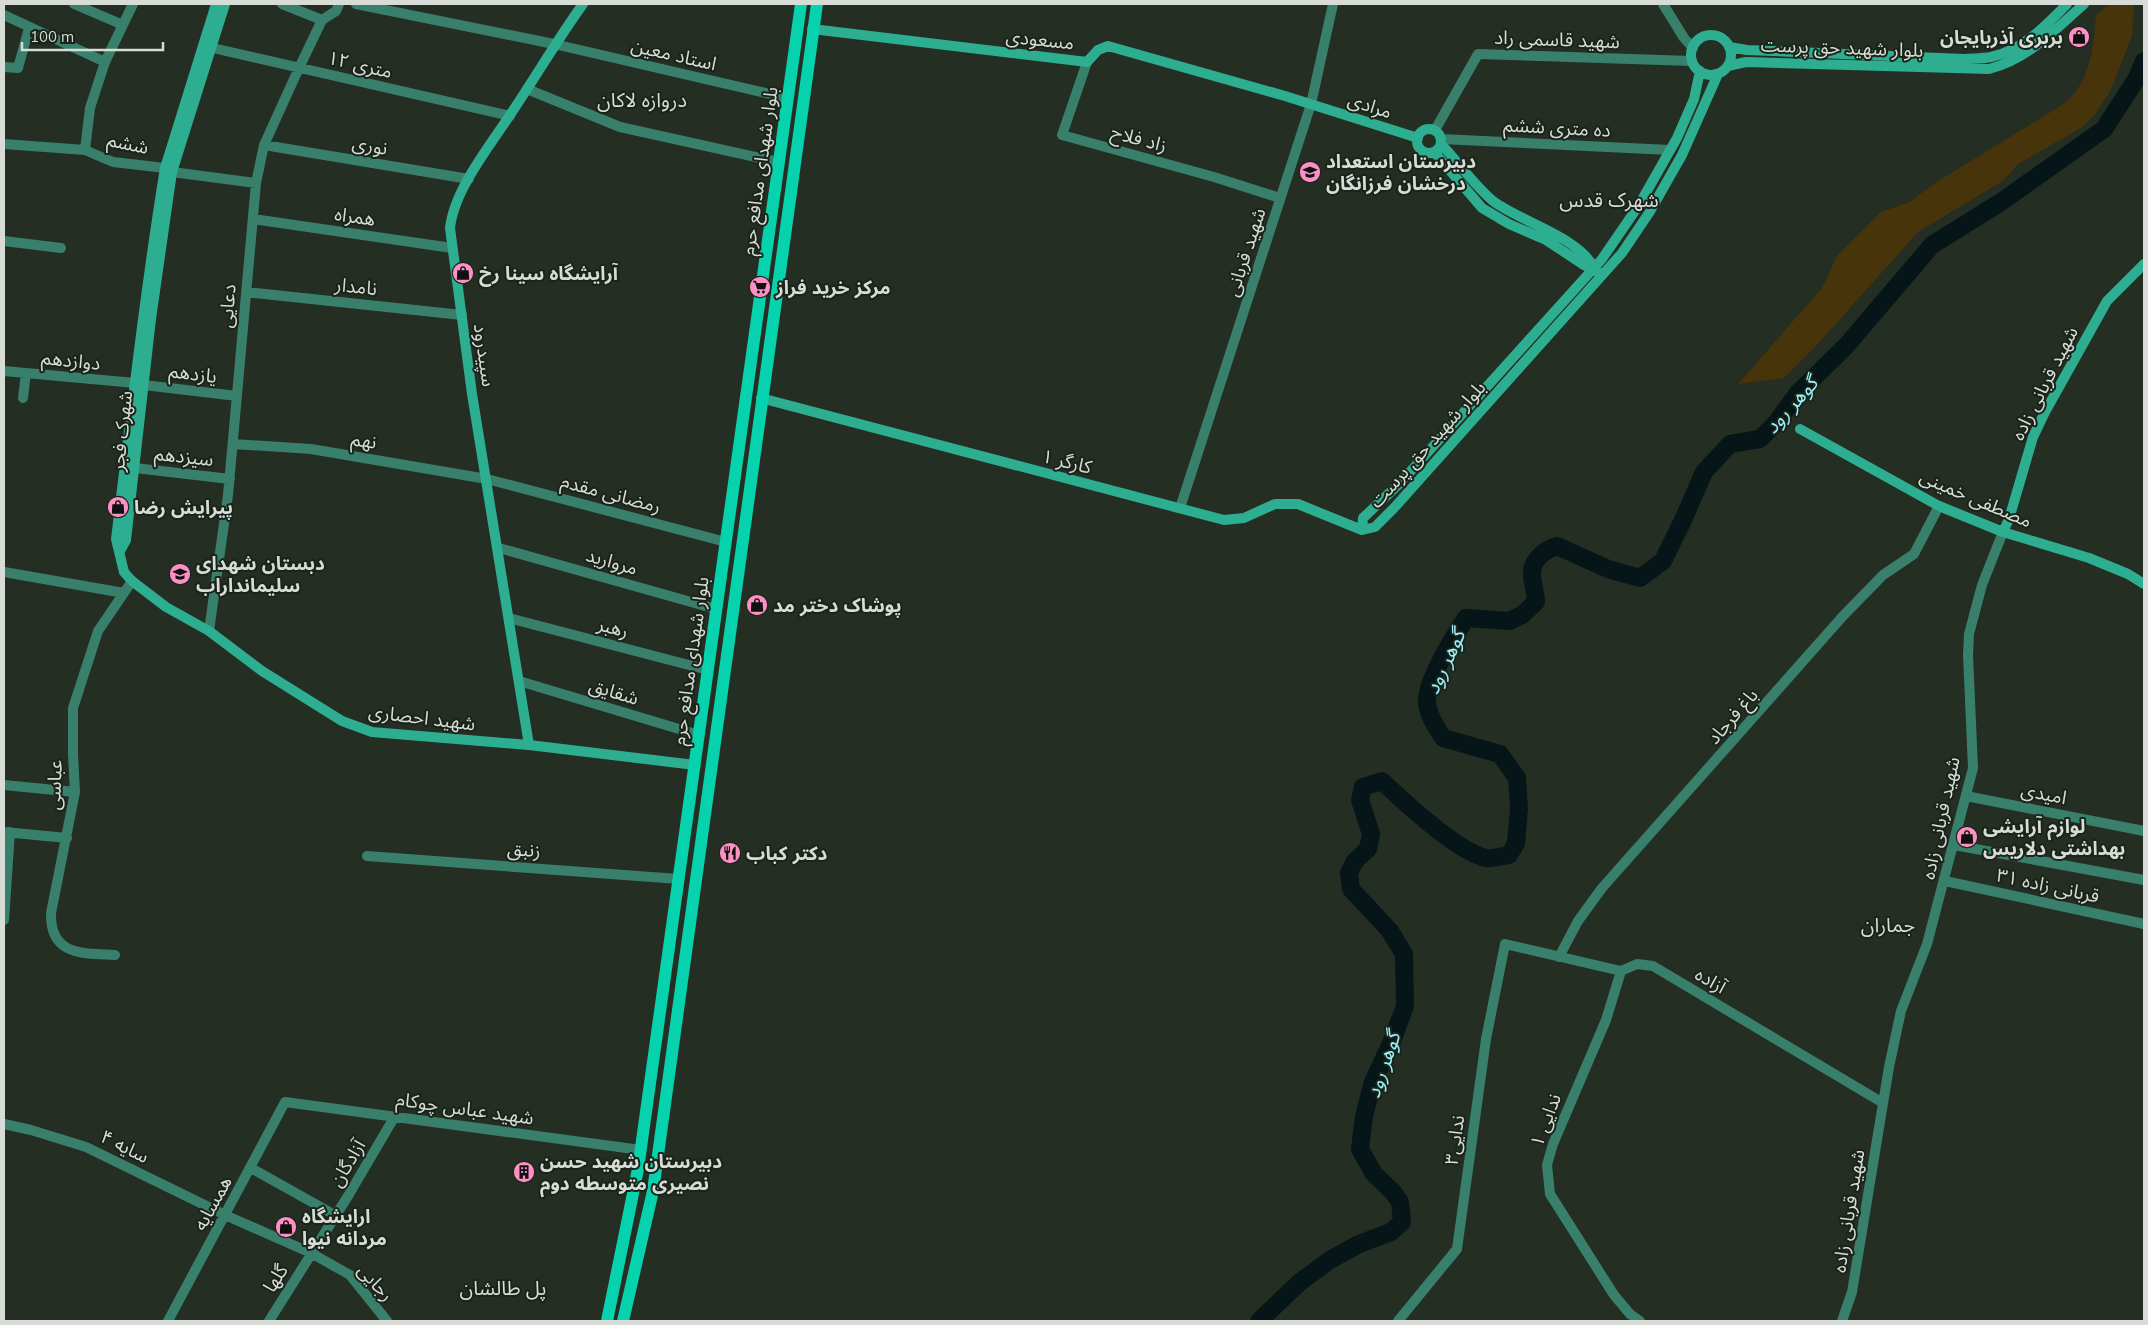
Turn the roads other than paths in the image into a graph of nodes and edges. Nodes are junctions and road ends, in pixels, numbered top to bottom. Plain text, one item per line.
1 (74, 4) edge
2 (133, 4) edge
3 (216, 4) edge
4 (225, 4) edge
5 (282, 4) edge
6 (339, 4) edge
7 (356, 4) edge
8 (583, 4) edge
9 (801, 4) edge
10 (816, 4) edge
11 (1334, 4) edge
12 (1663, 4) edge
13 (2067, 4) edge
14 (2084, 4) edge
15 (4, 16) edge
16 (322, 20) junction
17 (123, 25) junction
18 (29, 28) junction
19 (812, 29) junction
20 (554, 44) junction
21 (207, 47) junction
22 (1729, 47) junction
23 (1693, 48) junction
24 (1871, 60) junction
25 (1692, 61) junction
26 (105, 62) junction
27 (1087, 62) junction
28 (1728, 66) junction
29 (4, 67) edge
30 (299, 68) junction
31 (1700, 71) junction
32 (1718, 74) junction
33 (527, 89) junction
34 (787, 98) junction
35 (1311, 104) junction
36 (510, 116) junction
37 (1418, 138) junction
38 (1438, 141) junction
39 (4, 144) edge
40 (264, 145) junction
41 (85, 150) junction
42 (1670, 150) junction
43 (778, 162) junction
44 (168, 170) junction
45 (469, 179) junction
46 (256, 183) junction
47 (1651, 183) junction
48 (1662, 189) junction
49 (1280, 198) junction
50 (253, 219) junction
51 (4, 241) edge
52 (61, 248) dead end
53 (452, 248) junction
54 (2144, 264) edge
55 (1594, 268) junction
56 (1603, 276) junction
57 (246, 292) junction
58 (462, 316) junction
59 (1516, 355) junction
60 (1525, 363) junction
61 (4, 371) edge
62 (26, 373) junction
63 (139, 384) junction
64 (237, 396) junction
65 (23, 398) dead end
66 (761, 398) junction
67 (1468, 409) junction
68 (1476, 416) junction
69 (1800, 429) dead end
70 (233, 444) junction
71 (130, 468) junction
72 (230, 479) junction
73 (487, 479) junction
74 (1940, 506) junction
75 (1180, 508) junction
76 (1362, 530) junction
77 (2003, 532) junction
78 (726, 542) junction
79 (499, 548) junction
80 (120, 551) joint
81 (4, 572) edge
82 (132, 581) junction
83 (2144, 584) edge
84 (124, 593) junction
85 (716, 609) junction
86 (509, 618) junction
87 (209, 631) junction
88 (708, 670) junction
89 (518, 681) junction
90 (703, 704) junction
91 (719, 706) junction
92 (699, 735) junction
93 (529, 745) junction
94 (695, 765) junction
95 (4, 785) edge
96 (75, 792) junction
97 (1966, 796) junction
98 (2144, 831) edge
99 (7, 832) edge
100 (67, 838) junction
101 (1954, 845) junction
102 (367, 856) dead end
103 (679, 879) junction
104 (1945, 880) junction
105 (2144, 880) edge
106 (4, 920) edge
107 (2144, 924) edge
108 (1505, 944) joint
109 (115, 955) dead end
110 (1558, 957) junction
111 (1621, 970) junction
112 (285, 1102) joint
113 (1883, 1103) junction
114 (395, 1116) junction
115 (4, 1124) edge
116 (641, 1150) junction
117 (251, 1168) junction
118 (225, 1215) junction
119 (335, 1215) junction
120 (311, 1253) junction
121 (168, 1321) edge
122 (269, 1321) edge
123 (387, 1321) edge
124 (607, 1321) edge
125 (623, 1321) edge
126 (1398, 1321) edge
127 (1640, 1321) edge
128 (1842, 1321) edge

1 - 17 street
2 - 17 street
3 - 21 street, شهرک فجر
4 - 21 street, شهرک فجر
5 - 16 street
6 - 16 street, دعایی
7 - 20 street
8 - 20 street, سپیدرود
9 - 34 main road, بلوار شهدای مدافع حرم
10 - 19 main road, بلوار شهدای مدافع حرم
11 - 35 street, شهید قربانی
12 - 23 street
13 - 24 street, بلوار شهید حق پرست
14 - 24 street, بلوار شهید حق پرست
15 - 18 street
16 - 30 street, دعایی
17 - 26 street
18 - 26 street
18 - 29 street
19 - 27 street, مسعودی
19 - 66 main road, بلوار شهدای مدافع حرم
20 - 33 street, سپیدرود
20 - 34 street, استاد معین
21 - 30 street, ۱۲ متری
21 - 44 street, شهرک فجر
22 - 23 street
22 - 24 street, بلوار شهید حق پرست
22 - 28 street
23 - 25 street
24 - 28 street, بلوار شهید حق پرست
25 - 31 street
25 - 38 street, شهید قاسمی راد
26 - 41 street
27 - 35 street, مسعودی
27 - 49 street, زاد فلاح
28 - 32 street
30 - 36 street, ۱۲ متری
30 - 40 street, دعایی
31 - 32 street
31 - 42 street, بلوار شهید حق پرست
32 - 48 street, بلوار شهید حق پرست
33 - 36 street, سپیدرود
33 - 43 street
34 - 43 main road, بلوار شهدای مدافع حرم
35 - 37 street, مرادی
35 - 49 street, شهید قربانی
36 - 45 street, سپیدرود
37 - 38 street
37 - 38 street
38 - 42 street, ده متری ششم
38 - 55 street
39 - 41 street, ششم
40 - 45 street, نوری
40 - 46 street, دعایی
41 - 44 street, ششم
42 - 47 street, بلوار شهید حق پرست
43 - 78 main road, بلوار شهدای مدافع حرم
44 - 46 street, ششم
44 - 63 street, شهرک فجر
45 - 53 street, سپیدرود
46 - 50 street, دعایی
47 - 48 street
47 - 55 street, بلوار شهید حق پرست
48 - 56 street, بلوار شهید حق پرست
49 - 75 street, شهید قربانی
50 - 53 street, همراه
50 - 57 street, دعایی
51 - 52 street
53 - 58 street, سپیدرود
54 - 77 street, شهید قربانی زاده
55 - 56 street
55 - 59 street, بلوار شهید حق پرست
56 - 60 street, بلوار شهید حق پرست
57 - 58 street, نامدار
57 - 64 street, دعایی
58 - 73 street, سپیدرود
59 - 60 street
59 - 67 street, بلوار شهید حق پرست
60 - 68 street, بلوار شهید حق پرست
61 - 62 street, دوازدهم
62 - 63 street, دوازدهم
62 - 65 street
63 - 64 street, یازدهم
63 - 71 street, شهرک فجر
64 - 70 street, دعایی
66 - 75 street, کارگر ۱
66 - 91 main road, بلوار شهدای مدافع حرم
67 - 68 street
67 - 76 street, بلوار شهید حق پرست
68 - 76 street, بلوار شهید حق پرست
69 - 74 street, مصطفی خمینی
70 - 72 street, دعایی
70 - 73 street, نهم
71 - 72 street, سیزدهم
71 - 80 street, شهرک فجر
72 - 87 street, دعایی
73 - 78 street, رمضانی مقدم
73 - 79 street, سپیدرود
74 - 77 street, مصطفی خمینی
74 - 110 street, باغ فرجاد
75 - 76 street, کارگر ۱
77 - 83 street, مصطفی خمینی
77 - 97 street, شهید قربانی زاده
78 - 85 main road, بلوار شهدای مدافع حرم
79 - 85 street, مروارید
79 - 86 street, سپیدرود
80 - 82 street, شهید احصاری
81 - 84 street
82 - 84 street, عباسی
82 - 87 street, شهید احصاری
84 - 96 street, عباسی
85 - 88 main road, بلوار شهدای مدافع حرم
86 - 88 street, رهبر
86 - 89 street, سپیدرود
87 - 93 street, شهید احصاری
88 - 90 main road, بلوار شهدای مدافع حرم
89 - 92 street, شقایق
89 - 93 street, سپیدرود
90 - 91 street
90 - 92 main road, بلوار شهدای مدافع حرم
91 - 125 main road, بلوار شهدای مدافع حرم
92 - 94 main road, بلوار شهدای مدافع حرم
93 - 94 street, شهید احصاری
94 - 103 main road, بلوار شهدای مدافع حرم
95 - 96 street
96 - 100 street, عباسی
97 - 98 street, امیدی
97 - 101 street, شهید قربانی زاده
99 - 100 street
99 - 106 street
100 - 109 street, عباسی
101 - 104 street, شهید قربانی زاده
101 - 105 street
102 - 103 street, زنبق
103 - 116 main road, بلوار شهدای مدافع حرم
104 - 107 street, قربانی زاده ۳۱
104 - 113 street, شهید قربانی زاده
108 - 110 street, آزاده
108 - 126 street, ندایی۳
110 - 111 street, آزاده
111 - 113 street, آزاده
111 - 127 street, ندایی ۱
112 - 114 street, شهید عباس چوکام
112 - 117 street, همسایه
113 - 128 street, شهید قربانی زاده
114 - 116 street, شهید عباس چوکام
114 - 119 street, آزادگان
115 - 118 street, سایه ۴
116 - 124 main road, بلوار شهدای مدافع حرم
117 - 118 street, همسایه
117 - 119 street
118 - 120 street, سایه ۴
118 - 121 street, همسایه
119 - 120 street, آزادگان
120 - 122 street, گلها
120 - 123 street, رجایی

